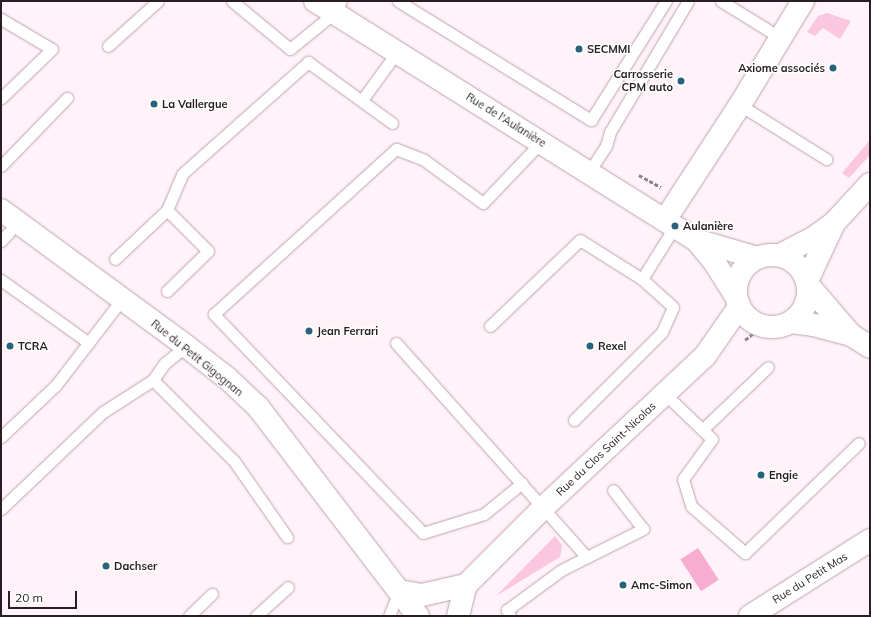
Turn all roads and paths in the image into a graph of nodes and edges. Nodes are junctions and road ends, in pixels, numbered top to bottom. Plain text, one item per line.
1 (158, 1) edge
2 (232, 1) edge
3 (315, 1) edge
4 (398, 1) edge
5 (666, 1) edge
6 (688, 1) edge
7 (721, 1) edge
8 (802, 1) edge
9 (338, 7) edge
10 (1, 19) edge
11 (781, 38) junction
12 (108, 46) dead end
13 (397, 52) junction
14 (1, 98) edge
15 (67, 98) dead end
16 (362, 100) junction
17 (740, 105) junction
18 (392, 123) dead end
19 (541, 142) junction
20 (826, 159) dead end
21 (1, 166) edge
22 (589, 172) junction
23 (870, 184) edge
24 (1, 210) edge
25 (167, 210) junction
26 (18, 222) junction
27 (834, 222) junction
28 (670, 223) junction
29 (696, 240) junction
30 (1, 241) edge
31 (780, 255) junction
32 (757, 258) junction
33 (115, 259) dead end
34 (642, 279) junction
35 (1, 280) edge
36 (807, 283) junction
37 (166, 291) dead end
38 (122, 299) junction
39 (737, 301) junction
40 (792, 322) junction
41 (490, 326) dead end
42 (851, 335) junction
43 (89, 343) junction
44 (396, 343) dead end
45 (186, 346) junction
46 (870, 346) edge
47 (768, 367) dead end
48 (153, 380) junction
49 (665, 394) junction
50 (574, 420) dead end
51 (702, 430) junction
52 (1, 437) edge
53 (859, 443) dead end
54 (522, 483) junction
55 (612, 490) dead end
56 (544, 508) junction
57 (1, 510) edge
58 (287, 537) dead end
59 (870, 540) edge
60 (587, 557) junction
61 (466, 585) junction
62 (288, 587) dead end
63 (399, 591) junction
64 (212, 594) dead end
65 (759, 614) edge
66 (189, 616) edge
67 (256, 616) edge
68 (389, 616) edge
69 (418, 616) edge
70 (458, 616) edge
71 (510, 616) edge

1 - 12 lane
2 - 9 lane
3 - 9 street, Rue de l'Aulanière
4 - 5 lane
6 - 22 lane
7 - 11 lane
8 - 11 street
9 - 13 street, Rue de l'Aulanière
10 - 14 lane
11 - 17 street
13 - 16 lane
13 - 19 street, Rue de l'Aulanière
15 - 21 lane
16 - 18 lane
16 - 25 lane
17 - 20 lane
17 - 28 street
19 - 22 street, Rue de l'Aulanière
19 - 54 lane
22 - 28 street, Rue de l'Aulanière
23 - 27 street
24 - 26 street, Rue du Petit Gigognan
25 - 33 lane
25 - 37 lane
26 - 30 lane
26 - 38 street, Rue du Petit Gigognan
27 - 31 street
27 - 36 street
28 - 29 street, Rue de l'Aulanière
28 - 34 lane
29 - 32 street, Rue de l'Aulanière
29 - 39 street, Rue de l'Aulanière
31 - 32 street
31 - 36 street
32 - 39 street
34 - 41 lane
34 - 50 lane
35 - 43 lane
36 - 40 street
36 - 42 street
38 - 43 lane
38 - 45 street, Rue du Petit Gigognan
39 - 40 street
39 - 49 street, Rue du Clos Saint-Nicolas
40 - 42 street
42 - 46 street
43 - 52 lane
44 - 54 lane
45 - 48 lane
45 - 63 street, Rue du Petit Gigognan
47 - 51 lane
48 - 57 lane
48 - 58 lane
49 - 51 lane
49 - 56 street, Rue du Clos Saint-Nicolas
51 - 53 lane
54 - 56 lane
55 - 60 lane
56 - 60 lane
56 - 61 street, Rue du Clos Saint-Nicolas
59 - 65 street, Rue du Petit Mas
60 - 71 lane
61 - 63 street
61 - 70 street
62 - 67 lane
63 - 68 lane
63 - 69 street, Rue du Petit Gigognan
64 - 66 lane

